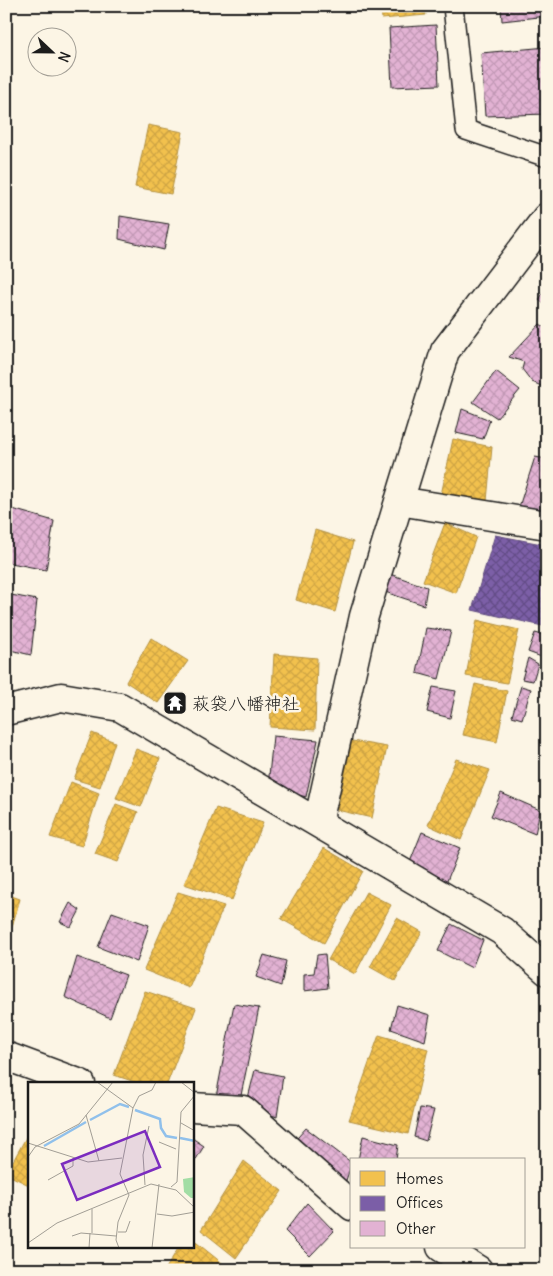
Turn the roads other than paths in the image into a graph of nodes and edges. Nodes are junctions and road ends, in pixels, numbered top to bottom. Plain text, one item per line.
1 (453, 6) edge
2 (547, 157) edge
3 (547, 217) edge
4 (399, 501) junction
5 (547, 525) edge
6 (6, 711) edge
7 (318, 823) junction
8 (547, 971) edge
9 (6, 1056) edge
10 (76, 1082) edge
11 (194, 1107) edge
12 (350, 1204) edge
13 (444, 1248) edge
14 (478, 1270) edge

1 - 2 lane
3 - 4 street
4 - 5 street
4 - 7 street
6 - 7 street
7 - 8 street
9 - 10 street
11 - 12 street
13 - 14 street

